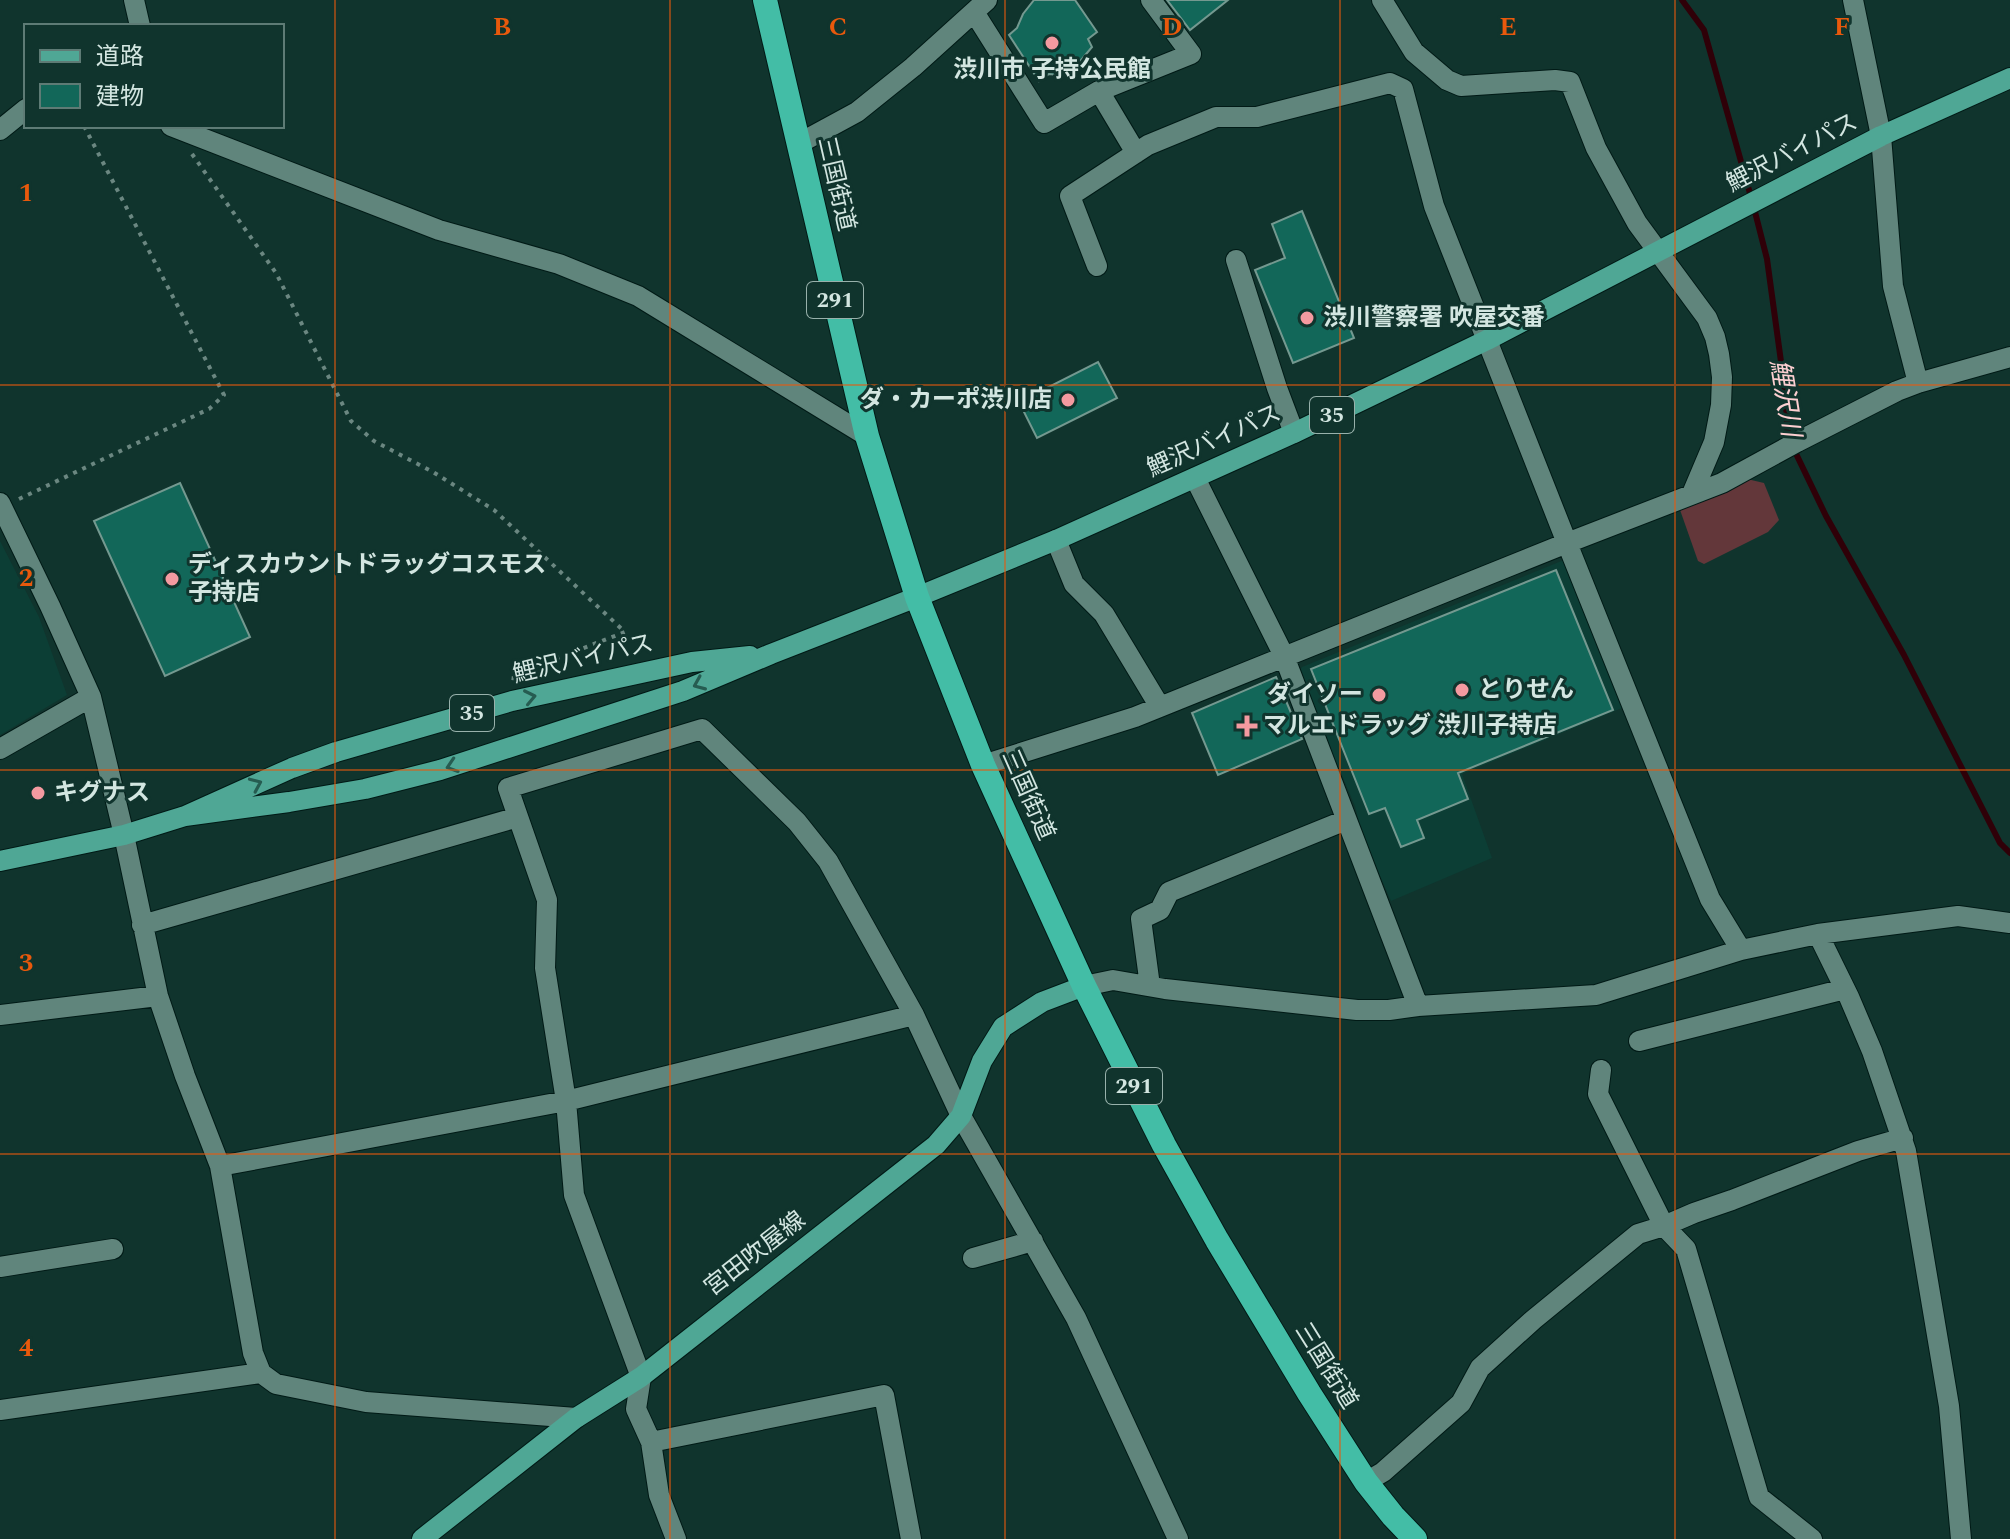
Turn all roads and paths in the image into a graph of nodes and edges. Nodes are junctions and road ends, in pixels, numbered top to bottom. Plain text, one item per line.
1 (134, 0) edge
2 (765, 0) edge
3 (1151, 0) edge
4 (1382, 0) edge
5 (1853, 0) edge
6 (980, 6) edge
7 (140, 24) edge
8 (2010, 78) edge
9 (1099, 91) junction
10 (24, 111) edge
11 (85, 128) edge
12 (173, 128) edge
13 (177, 128) edge
14 (0, 130) edge
15 (1881, 136) junction
16 (798, 144) junction
17 (1136, 153) junction
18 (1658, 251) junction
19 (1236, 260) dead end
20 (1097, 266) dead end
21 (1487, 340) junction
22 (2010, 357) edge
23 (1918, 383) junction
24 (1294, 433) junction
25 (867, 436) junction
26 (1195, 478) junction
27 (1692, 494) junction
28 (3, 516) edge
29 (1056, 540) junction
30 (1567, 543) junction
31 (917, 597) junction
32 (771, 654) junction
33 (1284, 656) junction
34 (91, 697) junction
35 (512, 701) junction
36 (1160, 707) junction
37 (0, 749) edge
38 (983, 765) junction
39 (185, 816) junction
40 (518, 817) junction
41 (1346, 820) junction
42 (124, 835) junction
43 (0, 861) edge
44 (2010, 923) edge
45 (142, 925) junction
46 (1818, 934) junction
47 (1741, 950) junction
48 (1084, 986) junction
49 (1150, 986) junction
50 (1845, 989) junction
51 (158, 996) junction
52 (1418, 1006) junction
53 (0, 1015) edge
54 (914, 1015) junction
55 (1639, 1041) dead end
56 (1601, 1070) dead end
57 (566, 1101) junction
58 (961, 1116) junction
59 (1903, 1138) junction
60 (220, 1166) junction
61 (1664, 1226) junction
62 (1033, 1241) junction
63 (113, 1249) dead end
64 (973, 1258) dead end
65 (0, 1267) edge
66 (261, 1373) junction
67 (641, 1377) junction
68 (0, 1410) edge
69 (576, 1418) junction
70 (651, 1442) junction
71 (1366, 1482) junction
72 (422, 1539) edge
73 (676, 1539) edge
74 (911, 1539) edge
75 (1178, 1539) edge
76 (1415, 1539) edge
77 (1812, 1539) edge
78 (1961, 1539) edge

1 - 7 street
2 - 16 highway, 三国街道 / 291
3 - 9 street
4 - 18 street
5 - 15 street
6 - 9 street
6 - 16 street
8 - 15 main road, 鯉沢バイパス / 35
9 - 17 street
10 - 14 street
11 - 28 path
12 - 35 path
13 - 25 street
15 - 18 main road, 鯉沢バイパス / 35
15 - 23 street
16 - 25 highway, 三国街道 / 291
17 - 20 street
17 - 21 street
18 - 21 main road, 鯉沢バイパス / 35
18 - 27 street
19 - 24 street
21 - 24 main road, 鯉沢バイパス / 35
21 - 30 street
22 - 23 street
23 - 27 street
24 - 26 main road, 鯉沢バイパス / 35
25 - 31 highway, 三国街道 / 291
26 - 29 main road, 鯉沢バイパス / 35
26 - 33 street
27 - 30 street
28 - 34 street
29 - 31 main road, 鯉沢バイパス / 35
29 - 36 street
30 - 33 street
30 - 47 street
31 - 32 main road, 鯉沢バイパス / 35
31 - 38 highway, 三国街道 / 291
35 -> 32 main road, 鯉沢バイパス / 35
32 -> 39 main road, 鯉沢バイパス / 35
33 - 36 street
33 - 41 street
34 - 37 street
34 - 42 street
39 -> 35 main road, 鯉沢バイパス / 35
36 - 38 street
38 - 48 highway, 三国街道 / 291
39 - 42 main road, 鯉沢バイパス / 35
40 - 45 street
40 - 54 street
40 - 57 street
41 - 49 street
41 - 52 street
42 - 43 main road, 鯉沢バイパス / 35
42 - 45 street
44 - 46 street
45 - 51 street
46 - 47 street
46 - 50 street
47 - 52 street
48 - 49 street
48 - 58 main road, 宮田吹屋線
48 - 71 highway, 三国街道 / 291
49 - 52 street
50 - 55 street
50 - 59 street
51 - 53 street
51 - 60 street
54 - 57 street
54 - 58 street
56 - 61 street
57 - 60 street
57 - 67 street
58 - 62 street
58 - 67 main road, 宮田吹屋線
59 - 61 street
59 - 78 street
60 - 66 street
61 - 71 street
61 - 77 street
62 - 64 street
62 - 75 street
63 - 65 street
66 - 68 street
66 - 69 street
67 - 69 main road, 宮田吹屋線
67 - 70 street
69 - 72 main road, 宮田吹屋線
70 - 73 street
70 - 74 street
71 - 76 highway, 三国街道 / 291

